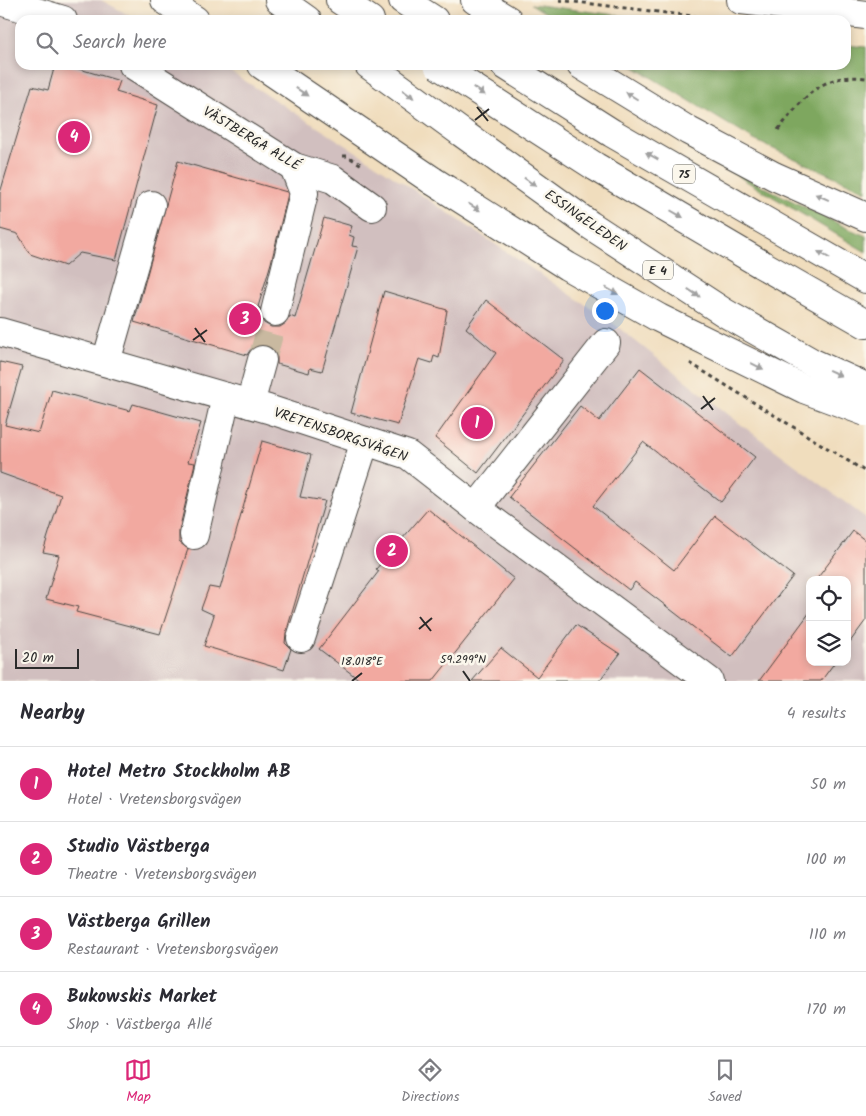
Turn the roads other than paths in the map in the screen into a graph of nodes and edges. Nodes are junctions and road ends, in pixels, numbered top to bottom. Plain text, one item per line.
1 (165, 0) edge
2 (279, 0) edge
3 (340, 0) edge
4 (403, 0) edge
5 (475, 0) edge
6 (741, 0) edge
7 (0, 1) edge
8 (46, 15) edge
9 (188, 15) edge
10 (300, 15) edge
11 (362, 15) edge
12 (426, 15) edge
13 (500, 15) edge
14 (866, 15) edge
15 (142, 70) edge
16 (269, 70) edge
17 (376, 70) edge
18 (446, 70) edge
19 (513, 70) edge
20 (589, 70) edge
21 (294, 167) junction
22 (150, 205) dead end
23 (372, 207) dead end
24 (866, 217) edge
25 (866, 279) edge
26 (275, 312) tunnel mouth
27 (866, 324) edge
28 (0, 332) edge
29 (606, 343) dead end
30 (262, 360) tunnel mouth
31 (106, 362) junction
32 (866, 387) edge
33 (238, 401) junction
34 (866, 412) edge
35 (366, 441) junction
36 (476, 508) junction
37 (194, 535) dead end
38 (301, 638) dead end
39 (709, 681) edge

1 - 9 main road
2 - 10 main road
3 - 11 main road
4 - 12 main road
5 - 13 main road
6 - 14 main road
7 - 8 main road
15 - 21 main road, VÄSTBERGA ALLÉ
16 -> 34 main road, bridge
17 -> 32 main road, ESSINGELEDEN / E 4, bridge
18 -> 27 main road, bridge
25 -> 19 main road, 75
24 -> 20 main road
21 - 23 main road, VÄSTBERGA ALLÉ
21 - 26 main road
22 - 31 main road
28 - 31 main road, VRETENSBORGSVÄGEN
29 - 36 main road
30 - 33 main road
31 - 33 main road, VRETENSBORGSVÄGEN
33 - 35 main road, VRETENSBORGSVÄGEN
33 - 37 main road
35 - 36 main road, VRETENSBORGSVÄGEN
35 - 38 main road
36 - 39 main road, VRETENSBORGSVÄGEN

